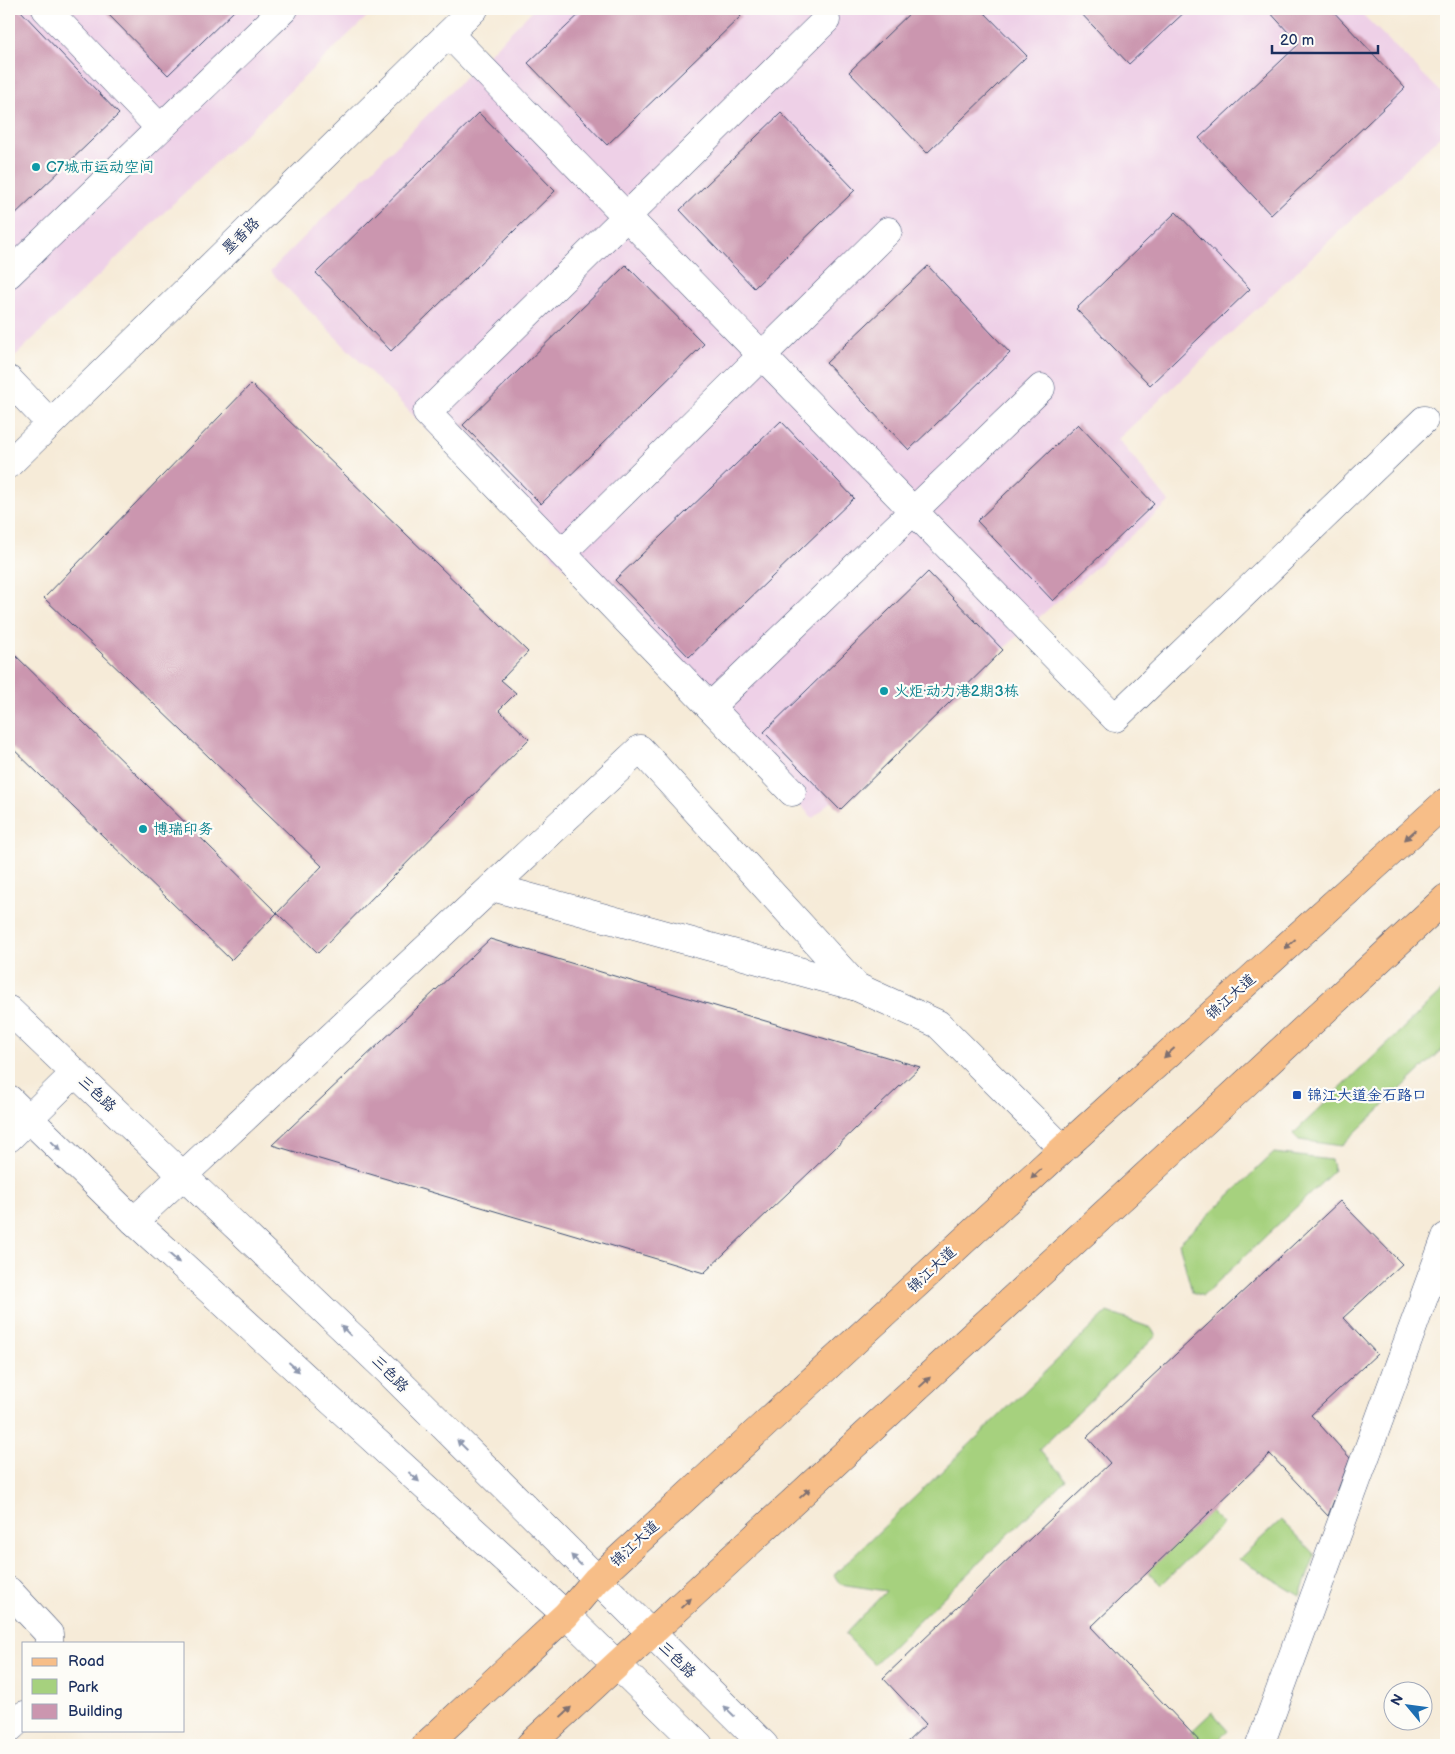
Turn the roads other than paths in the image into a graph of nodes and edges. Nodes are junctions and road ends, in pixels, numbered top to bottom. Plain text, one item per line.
1 (46, 9) edge
2 (284, 9) edge
3 (474, 9) edge
4 (826, 20) dead end
5 (448, 34) junction
6 (159, 127) junction
7 (626, 216) junction
8 (888, 231) dead end
9 (9, 274) edge
10 (761, 354) junction
11 (9, 380) edge
12 (1041, 388) dead end
13 (1424, 420) dead end
14 (50, 423) junction
15 (9, 464) edge
16 (913, 510) junction
17 (562, 553) junction
18 (710, 707) junction
19 (792, 792) dead end
20 (1446, 802) edge
21 (492, 887) junction
22 (1446, 898) edge
23 (858, 987) junction
24 (9, 1010) edge
25 (75, 1073) junction
26 (9, 1099) edge
27 (28, 1119) junction
28 (9, 1138) edge
29 (1063, 1149) junction
30 (183, 1175) junction
31 (134, 1222) junction
32 (1446, 1237) edge
33 (596, 1580) junction
34 (9, 1591) edge
35 (566, 1615) junction
36 (652, 1635) junction
37 (49, 1642) edge
38 (616, 1665) junction
39 (22, 1717) edge
40 (9, 1729) edge
41 (426, 1745) edge
42 (530, 1745) edge
43 (699, 1745) edge
44 (764, 1745) edge
45 (1260, 1745) edge

1 - 6 street
2 - 6 street
3 - 5 street, 墨香路
4 - 7 street
5 - 7 street
5 - 14 street, 墨香路
6 - 9 street
7 - 10 street
7 - 17 street
8 - 10 street
10 - 16 street
10 - 17 street
11 - 14 street
12 - 16 street
13 - 16 street
14 - 15 street, 墨香路
16 - 18 street
17 - 18 street
18 - 19 street
20 -> 29 main road, 锦江大道
21 - 23 street
21 - 23 street
21 - 30 street
36 -> 22 main road
23 - 29 street
24 - 25 street, 三色路
25 - 27 street
25 - 30 street, 三色路
26 - 27 street
27 - 28 street
27 -> 31 street
29 -> 33 main road, 锦江大道
30 - 31 street
33 -> 30 street, 三色路
31 -> 35 street
32 - 45 street
33 - 35 main road, 锦江大道
33 - 36 street, 三色路
34 - 37 street
35 - 38 street
35 - 41 main road, 锦江大道
36 - 38 main road
44 -> 36 street, 三色路
42 -> 38 main road
38 - 43 street
39 - 40 street

